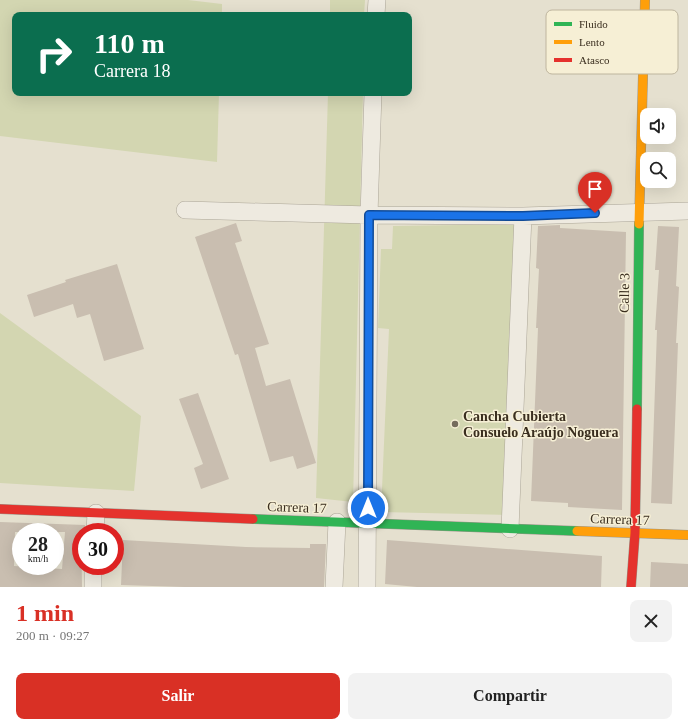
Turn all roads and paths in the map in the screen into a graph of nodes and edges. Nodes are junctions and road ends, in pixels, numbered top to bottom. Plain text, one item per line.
1 (377, 0) edge
2 (645, 0) edge
3 (645, 10) edge
4 (376, 12) edge
5 (643, 74) edge
6 (373, 96) edge
7 (185, 210) dead end
8 (688, 211) edge
9 (639, 212) junction
10 (369, 215) junction
11 (523, 216) junction
12 (0, 509) edge
13 (96, 513) junction
14 (337, 522) junction
15 (95, 523) edge
16 (368, 523) junction
17 (510, 528) junction
18 (635, 533) junction
19 (688, 535) edge
20 (93, 575) edge
21 (92, 587) edge
22 (334, 587) edge
23 (367, 587) edge
24 (631, 587) edge

1 - 4 street
2 - 3 street, Calle 3
5 - 9 street, Calle 3
6 - 10 street
7 - 10 street
8 - 9 street
9 - 11 street
9 - 18 street, Calle 3
10 - 11 street
10 - 16 street
11 - 17 street
12 - 13 street, Carrera 17
13 - 14 street, Carrera 17
13 - 15 street
14 - 16 street, Carrera 17
14 - 22 street
16 - 17 street, Carrera 17
16 - 23 street
17 - 18 street, Carrera 17
18 - 19 street, Carrera 17
18 - 24 street, Calle 3
20 - 21 street

